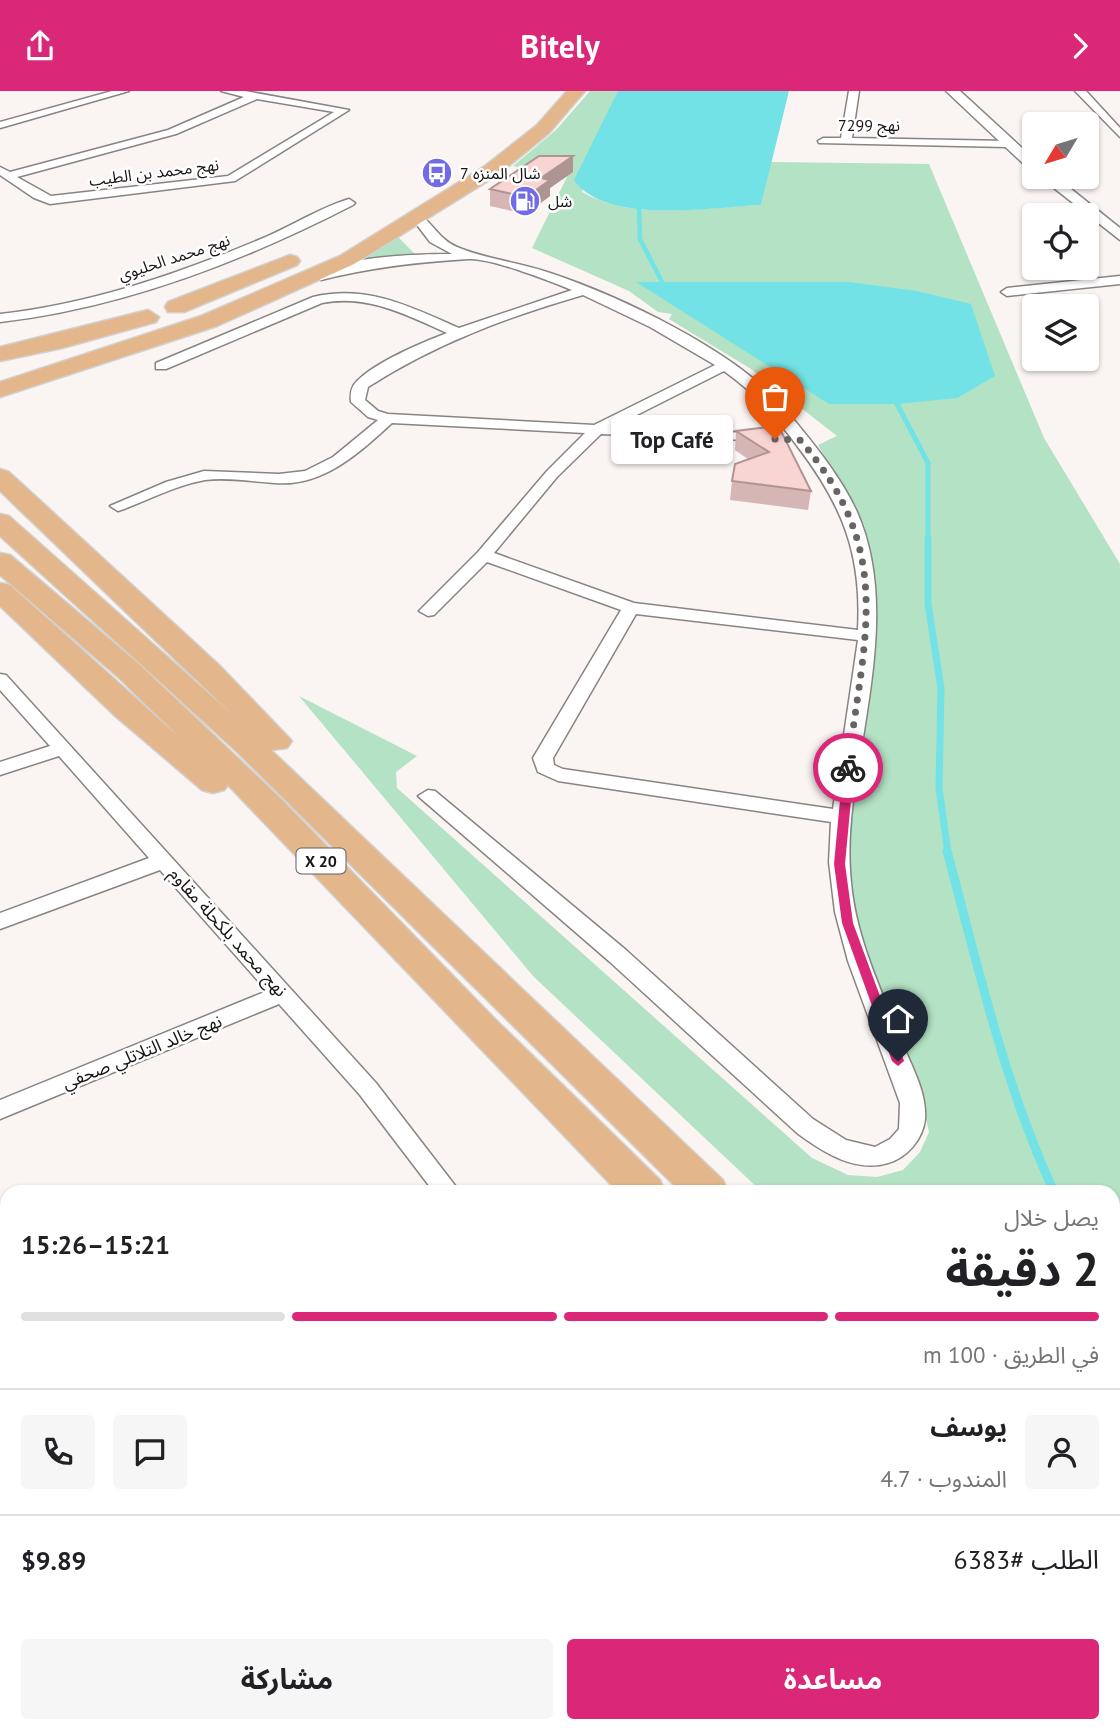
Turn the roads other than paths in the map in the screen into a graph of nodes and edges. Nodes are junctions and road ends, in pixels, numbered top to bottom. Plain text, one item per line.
1 (124, 91) edge
2 (226, 91) edge
3 (576, 91) edge
4 (854, 91) edge
5 (952, 91) edge
6 (1080, 91) edge
7 (255, 96) junction
8 (542, 98) dead end
9 (0, 125) edge
10 (1120, 134) edge
11 (822, 141) dead end
12 (846, 141) junction
13 (1007, 144) junction
14 (1022, 156) edge
15 (3, 173) edge
16 (1062, 189) edge
17 (349, 203) dead end
18 (417, 217) junction
19 (362, 226) dead end
20 (394, 229) junction
21 (1120, 235) edge
22 (306, 253) dead end
23 (478, 258) junction
24 (1120, 280) edge
25 (280, 291) junction
26 (585, 291) junction
27 (1007, 292) dead end
28 (148, 317) junction
29 (0, 318) edge
30 (457, 332) junction
31 (171, 334) junction
32 (0, 354) edge
33 (0, 365) edge
34 (161, 366) dead end
35 (724, 366) junction
36 (0, 379) edge
37 (0, 390) edge
38 (0, 414) edge
39 (388, 418) junction
40 (597, 429) junction
41 (800, 440) junction
42 (0, 461) edge
43 (0, 477) edge
44 (118, 506) dead end
45 (0, 522) edge
46 (60, 531) junction
47 (14, 555) edge
48 (484, 555) junction
49 (0, 591) edge
50 (631, 608) junction
51 (428, 611) dead end
52 (866, 636) junction
53 (0, 679) edge
54 (65, 748) junction
55 (0, 769) edge
56 (428, 796) dead end
57 (843, 817) junction
58 (163, 861) junction
59 (0, 921) edge
60 (284, 993) junction
61 (520, 1011) junction
62 (482, 1029) junction
63 (0, 1110) edge
64 (663, 1150) junction
65 (443, 1185) edge
66 (639, 1185) edge
67 (700, 1185) edge
68 (707, 1185) edge

1 - 9 street
2 - 7 street
3 - 18 highway
4 - 12 street
5 - 13 street
6 - 10 street
7 - 15 street
7 - 15 street, نهج محمد بن الطيب
8 - 19 highway
11 - 12 street, نهج 7299
12 - 13 street, نهج 7299
13 - 14 street
16 - 21 street
17 - 29 street, نهج محمد الحليوي
18 - 20 highway
18 - 23 street
20 - 25 highway
20 - 36 highway
22 - 28 highway
23 - 25 street
23 - 26 street
24 - 27 street
25 - 31 highway
26 - 30 street
26 - 35 street
28 - 32 highway
28 - 33 highway
30 - 34 street
30 - 39 street
31 - 37 highway
31 - 38 highway
35 - 40 street
35 - 41 street
39 - 40 street
39 - 44 street
40 - 41 street
40 - 48 street
41 - 52 street
42 - 46 highway
43 - 46 highway
45 - 47 highway, X 20
46 - 61 highway
47 - 61 highway, X 20
47 - 62 highway, X 20
48 - 50 street
48 - 51 street
49 - 62 highway
50 - 52 street
50 - 57 street
52 - 57 street
53 - 54 street, نهج محمد بلكحلة مقاوم
54 - 55 street
54 - 58 street, نهج محمد بلكحلة مقاوم
56 - 57 street
58 - 59 street
58 - 60 street, نهج محمد بلكحلة مقاوم
60 - 63 street, نهج خالد التلاتلي صحفي
60 - 65 street, نهج محمد بلكحلة مقاوم
61 - 64 highway, X 20
62 - 66 highway, X 20
64 - 67 highway, X 20
64 - 68 highway

